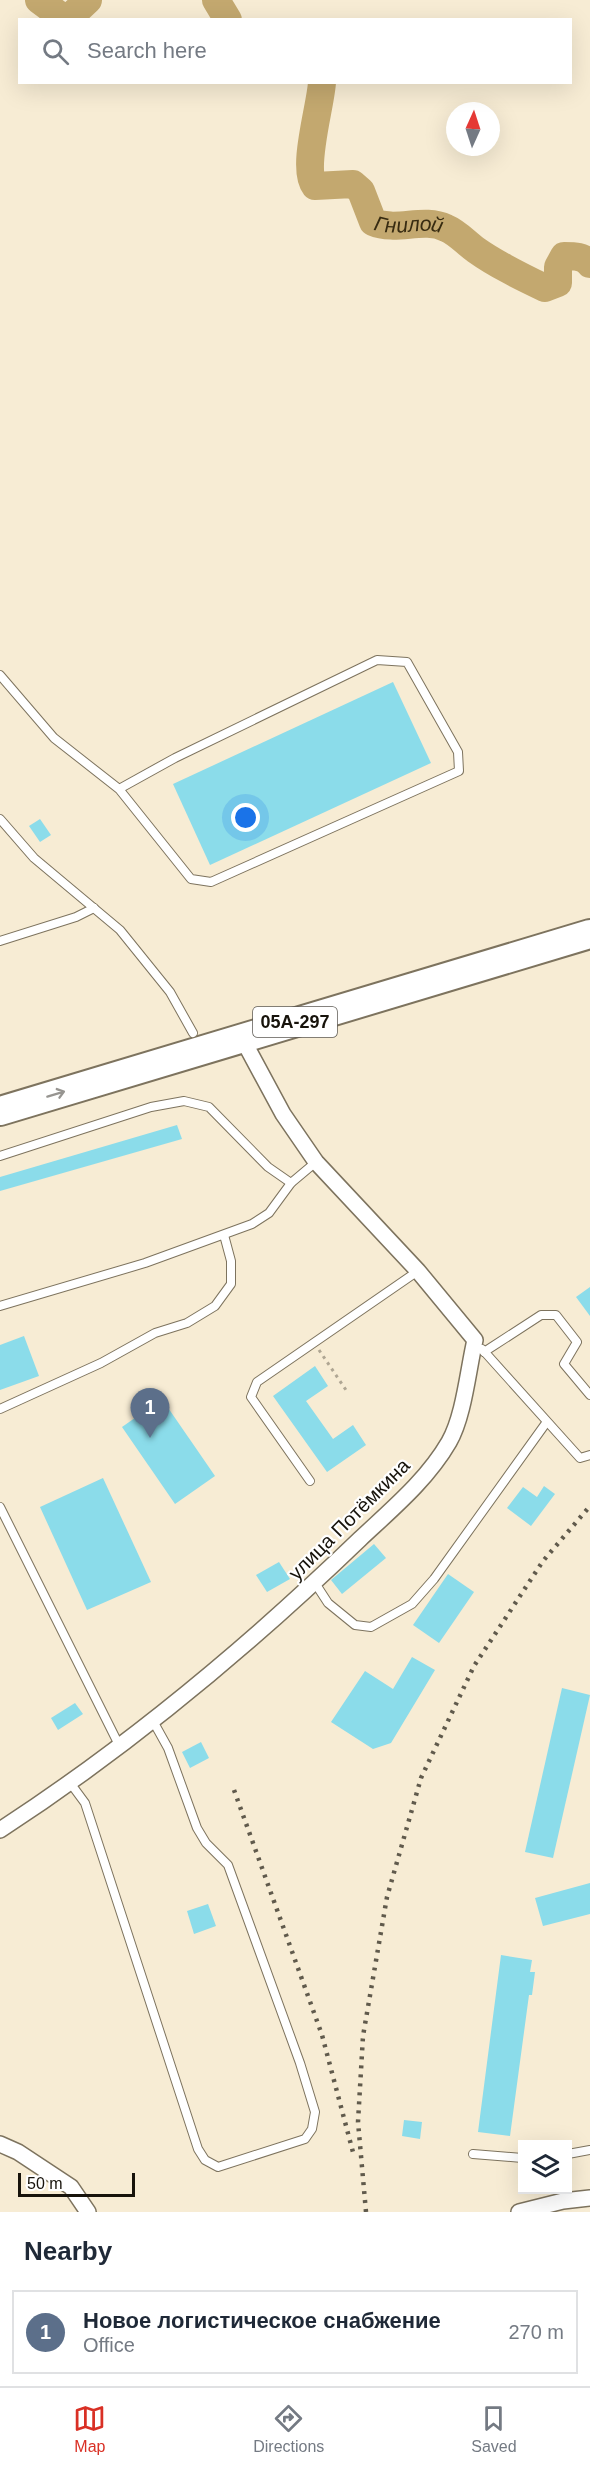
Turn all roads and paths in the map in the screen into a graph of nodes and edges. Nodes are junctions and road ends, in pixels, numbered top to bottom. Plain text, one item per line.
1 (0, 675) edge
2 (120, 789) junction
3 (0, 819) edge
4 (94, 908) junction
5 (590, 914) edge
6 (590, 934) edge
7 (0, 941) edge
8 (193, 1033) junction
9 (242, 1038) junction
10 (0, 1091) edge
11 (0, 1111) edge
12 (0, 1156) edge
13 (316, 1162) junction
14 (291, 1183) junction
15 (224, 1235) junction
16 (418, 1271) junction
17 (0, 1306) edge
18 (315, 1344) junction
19 (480, 1346) junction
20 (346, 1390) dead end
21 (590, 1395) edge
22 (0, 1409) edge
23 (546, 1423) junction
24 (590, 1455) edge
25 (310, 1481) dead end
26 (0, 1507) edge
27 (315, 1583) junction
28 (153, 1721) junction
29 (120, 1747) junction
30 (70, 1784) junction
31 (0, 1830) edge
32 (0, 2144) edge
33 (590, 2150) edge
34 (572, 2153) edge
35 (473, 2154) dead end
36 (518, 2158) edge
37 (590, 2198) edge
38 (88, 2212) edge
39 (519, 2212) edge

1 - 2 lane
2 - 2 lane
3 - 4 lane
4 - 7 lane
4 - 8 lane
5 - 8 highway, 05А-297
6 - 9 highway, 05А-297
8 - 10 highway, 05А-297
11 -> 9 highway, 05А-297
9 - 13 street
12 - 14 lane
13 - 14 lane
13 - 16 street
14 - 15 lane
15 - 17 lane
15 - 22 lane
16 - 18 lane
16 - 19 street
18 - 20 path
18 - 25 lane
19 - 21 lane
19 - 23 lane
19 - 27 street, улица Потёмкина
23 - 24 lane
23 - 27 lane
26 - 29 lane
27 - 28 street, улица Потёмкина
28 - 29 street, улица Потёмкина
28 - 30 lane
29 - 30 street, улица Потёмкина
30 - 31 street, улица Потёмкина
32 - 38 street
33 - 34 lane
35 - 36 lane
37 - 39 street

